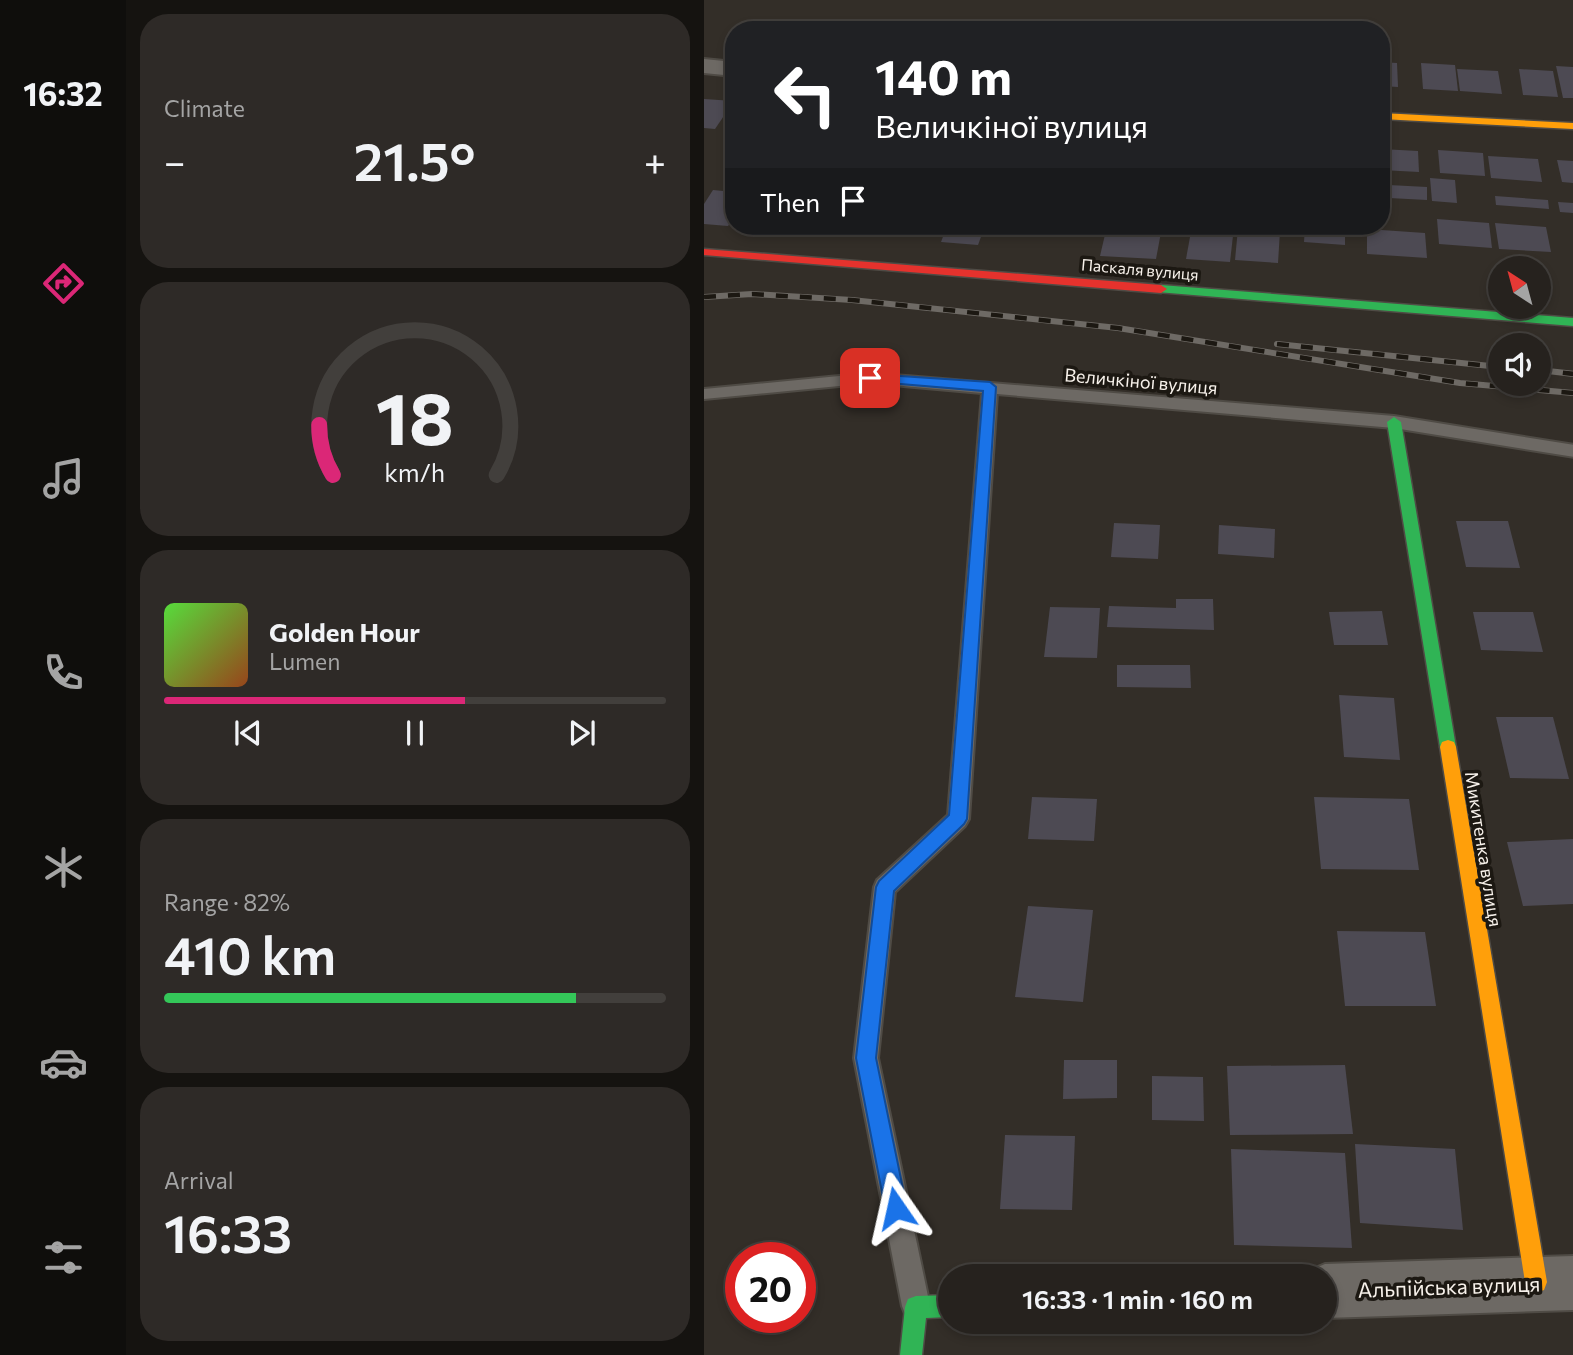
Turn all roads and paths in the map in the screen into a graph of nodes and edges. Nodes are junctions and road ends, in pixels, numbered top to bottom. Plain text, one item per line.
1 (704, 66) edge
2 (725, 68) edge
3 (1390, 116) edge
4 (1574, 125) edge
5 (704, 252) edge
6 (1574, 322) edge
7 (990, 387) junction
8 (704, 394) edge
9 (1395, 422) junction
10 (1574, 451) edge
11 (1555, 1282) edge
12 (1337, 1291) edge
13 (938, 1306) edge
14 (916, 1307) junction
15 (911, 1355) edge

1 - 2 street
3 - 4 street
5 - 6 street, Паскаля вулиця
7 - 8 lane, Величкіної вулиця
7 - 9 lane, Величкіної вулиця
7 - 14 lane
9 - 10 lane, Величкіної вулиця
9 - 11 street, Микитенка вулиця
11 - 12 street, Альпійська вулиця
13 - 14 street
14 - 15 street

